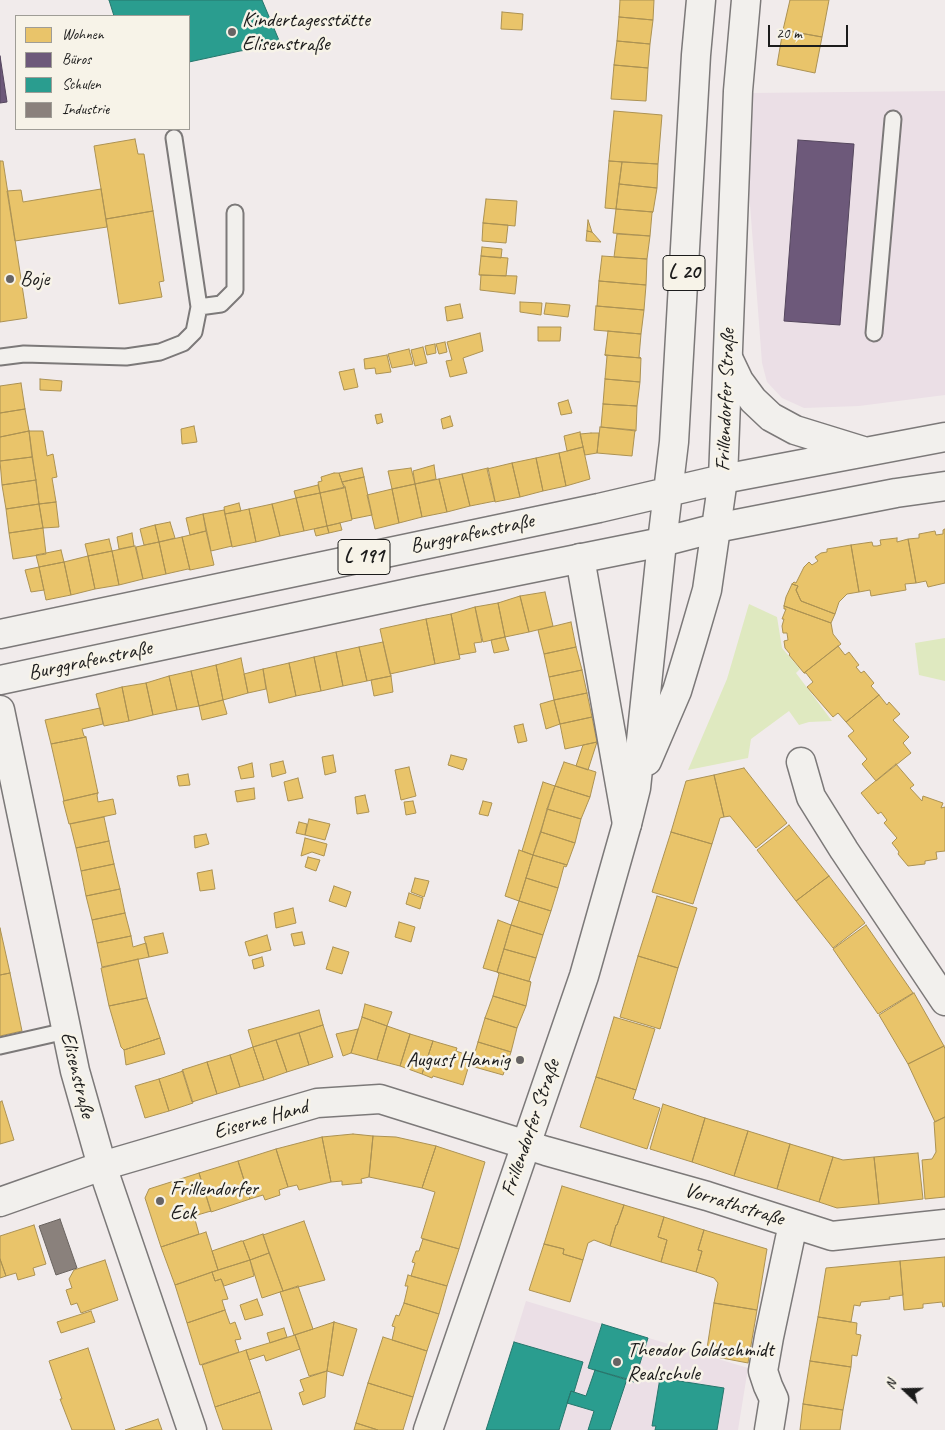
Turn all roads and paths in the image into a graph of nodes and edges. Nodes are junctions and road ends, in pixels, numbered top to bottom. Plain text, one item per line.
1 (701, 0) edge
2 (746, 0) edge
3 (893, 119) dead end
4 (174, 138) dead end
5 (235, 213) dead end
6 (199, 307) junction
7 (874, 333) dead end
8 (0, 357) edge
9 (729, 360) junction
10 (945, 437) edge
11 (867, 452) junction
12 (723, 479) junction
13 (945, 486) edge
14 (669, 491) junction
15 (716, 528) junction
16 (662, 542) junction
17 (580, 558) junction
18 (0, 634) edge
19 (0, 680) edge
20 (0, 710) edge
21 (5, 762) edge
22 (800, 762) dead end
23 (636, 788) junction
24 (627, 824) junction
25 (945, 1001) edge
26 (66, 1032) junction
27 (0, 1046) edge
28 (526, 1144) junction
29 (102, 1166) junction
30 (0, 1202) edge
31 (793, 1224) junction
32 (945, 1224) edge
33 (192, 1430) edge
34 (428, 1430) edge
35 (769, 1430) edge

1 - 14 street, Frillendorfer Straße / L 20
2 - 9 street, Frillendorfer Straße / L 20
3 - 7 lane
4 - 6 lane
5 - 6 lane
6 - 8 lane
9 - 11 street, L 20
9 - 12 street, Frillendorfer Straße / L 20
10 - 11 street, Burggrafenstraße / L 20
11 - 12 street, Burggrafenstraße / L 20
12 - 14 street, Burggrafenstraße / L 20
12 - 15 street, Frillendorfer Straße / L 20
13 - 15 street, Burggrafenstraße
14 - 16 street, Frillendorfer Straße / L 20
14 - 18 street, Burggrafenstraße / L 191
15 - 16 street, Burggrafenstraße
15 - 23 street, Frillendorfer Straße
16 - 17 street, Burggrafenstraße / L 191
16 - 23 street, Frillendorfer Straße
17 - 19 street, Burggrafenstraße / L 191
17 - 24 street, Frillendorfer Straße
20 - 21 street, Elisenstraße
21 - 26 street, Elisenstraße
22 - 25 street
23 - 24 street, Frillendorfer Straße
24 - 28 street, Frillendorfer Straße
26 - 27 lane
26 - 29 street, Elisenstraße
28 - 29 street, Eiserne Hand
28 - 31 street, Vorrathstraße
28 - 34 street, Frillendorfer Straße
29 - 30 street, Eiserne Hand
29 - 33 street, Elisenstraße
31 - 32 street, Vorrathstraße
31 - 35 street

